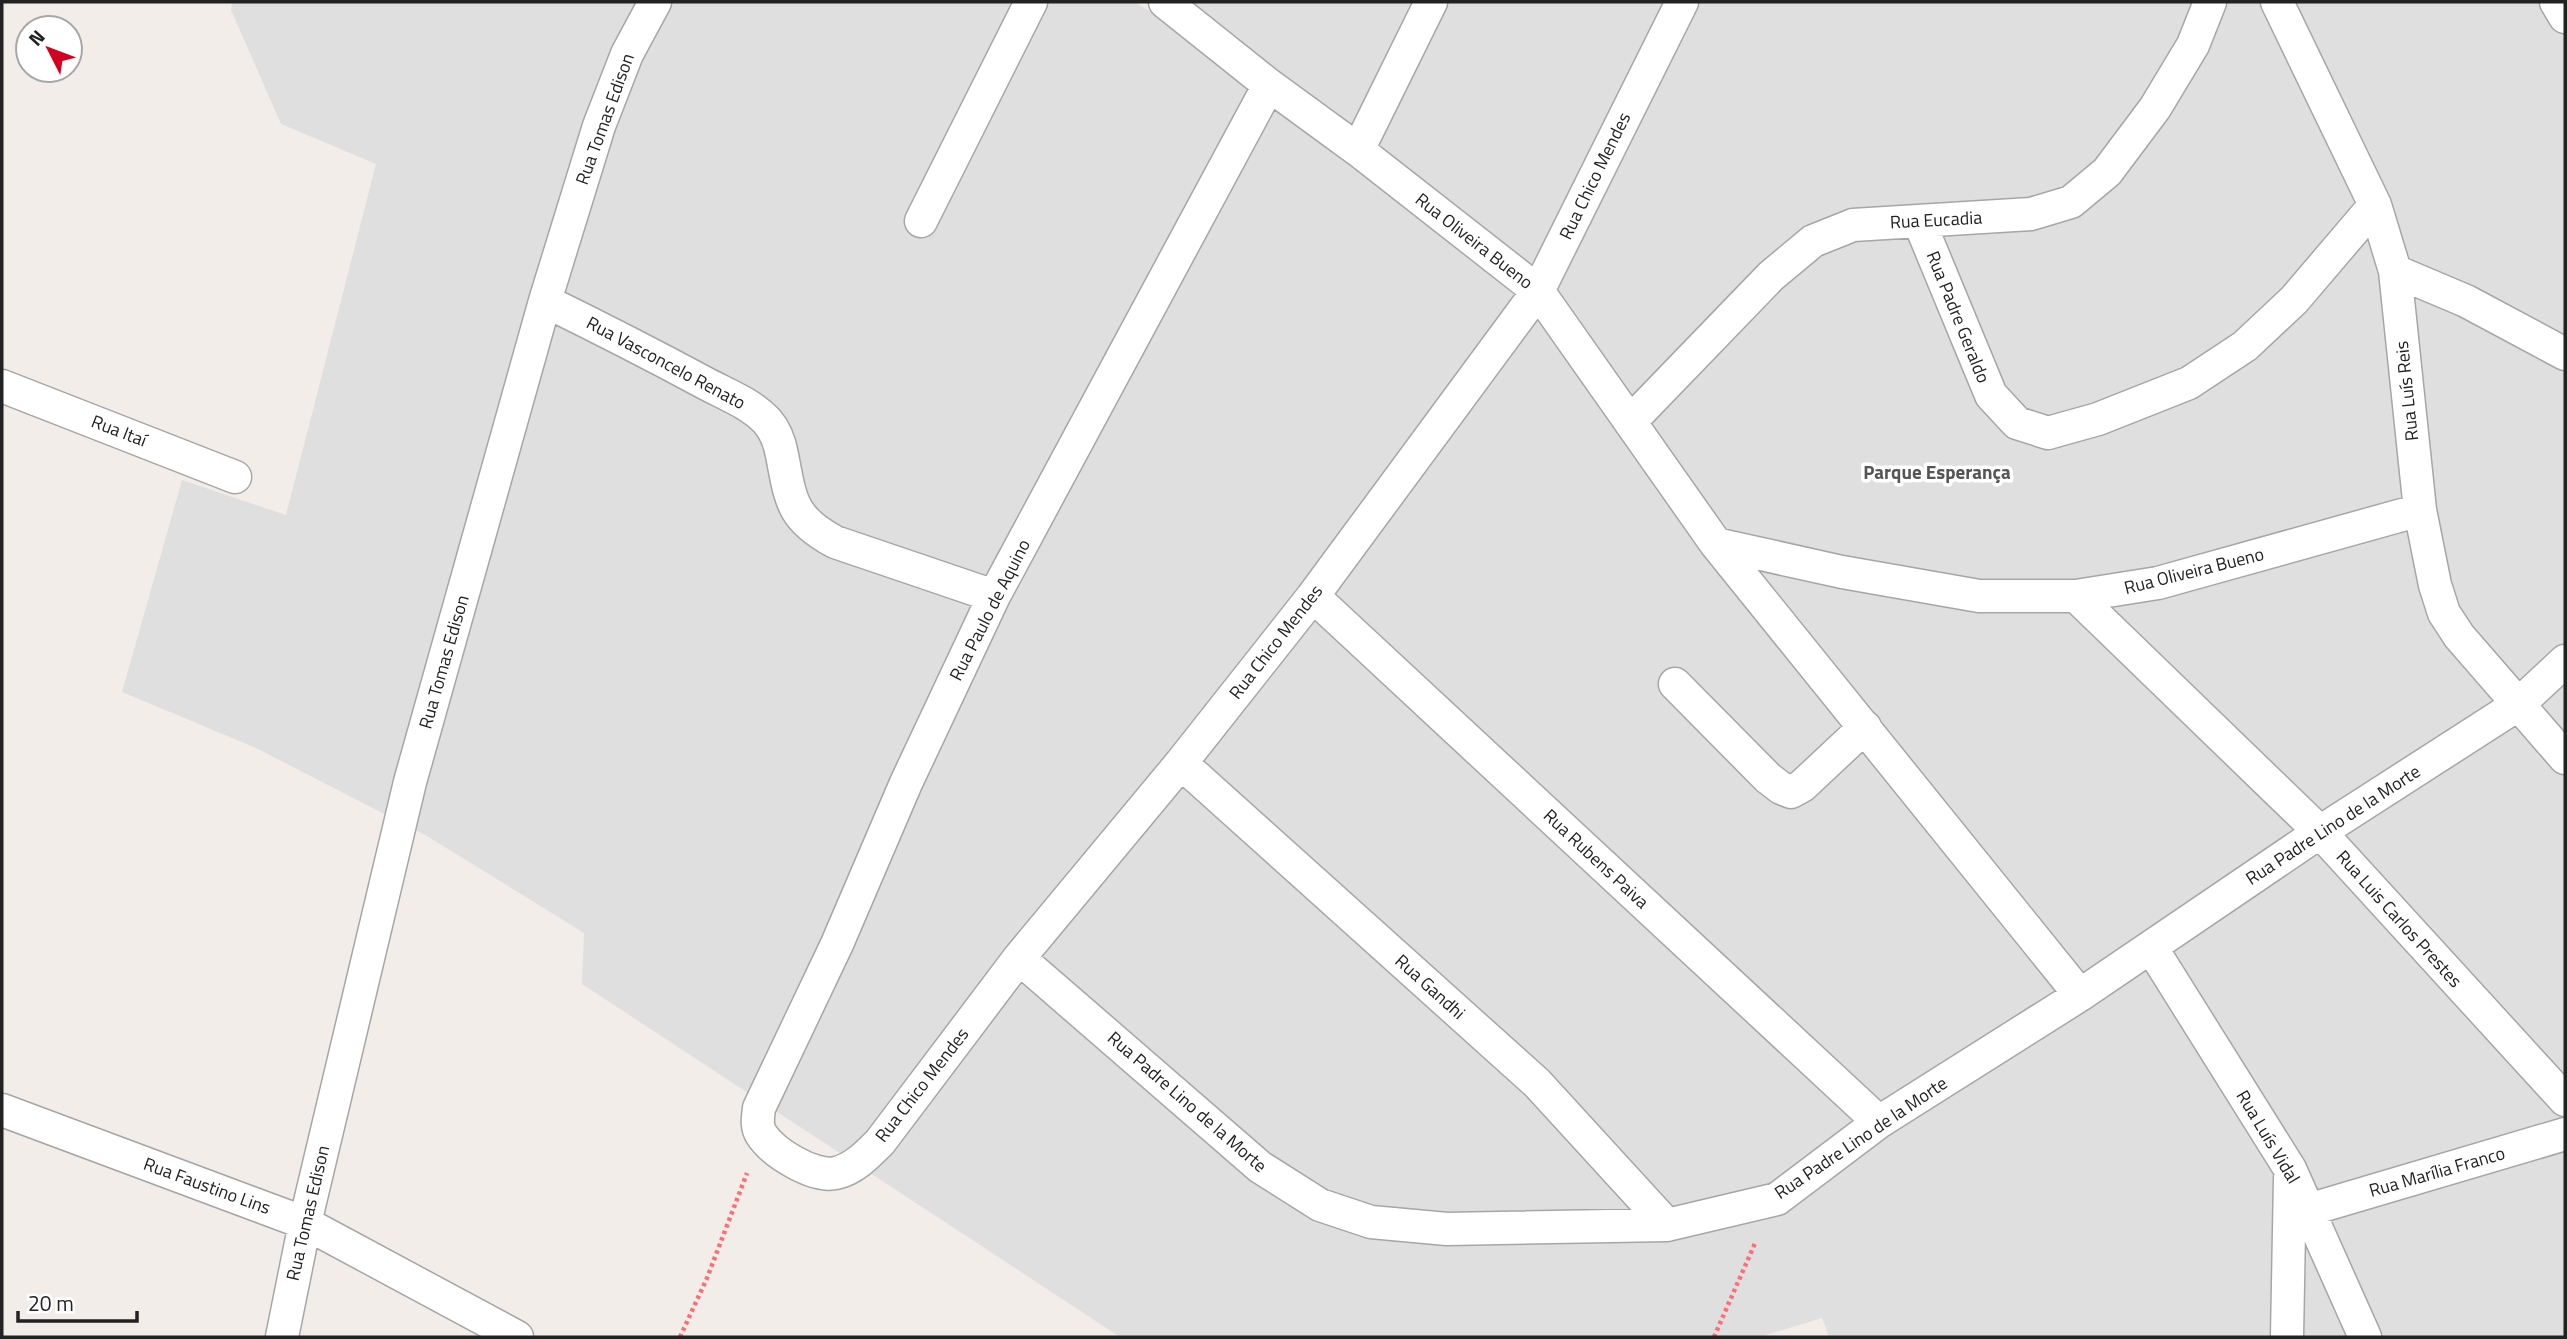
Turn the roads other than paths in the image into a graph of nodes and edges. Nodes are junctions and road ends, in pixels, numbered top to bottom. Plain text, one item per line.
1 (654, 2) edge
2 (1031, 2) edge
3 (1431, 2) edge
4 (1682, 2) edge
5 (2210, 2) edge
6 (2277, 2) edge
7 (2556, 2) edge
8 (1170, 3) edge
9 (2565, 17) edge
10 (1269, 85) junction
11 (1358, 150) junction
12 (2375, 205) junction
13 (920, 221) dead end
14 (1919, 221) junction
15 (2395, 271) junction
16 (1538, 291) junction
17 (545, 301) junction
18 (2565, 354) edge
19 (2, 386) edge
20 (1630, 422) junction
21 (235, 477) dead end
22 (2420, 510) junction
23 (1716, 544) junction
24 (994, 596) junction
25 (1313, 596) junction
26 (2077, 596) junction
27 (2565, 661) edge
28 (1675, 684) dead end
29 (2519, 704) junction
30 (1864, 727) junction
31 (2565, 758) edge
32 (1181, 763) junction
33 (2320, 832) junction
34 (2151, 947) junction
35 (1019, 958) junction
36 (2080, 995) junction
37 (2565, 1100) edge
38 (2, 1110) edge
39 (1879, 1122) junction
40 (2565, 1134) edge
41 (768, 1141) joint
42 (2290, 1169) junction
43 (2308, 1210) junction
44 (304, 1223) junction
45 (1667, 1225) junction
46 (282, 1337) edge
47 (517, 1337) edge
48 (2287, 1337) edge
49 (2365, 1337) edge

1 - 17 street, Rua Tomas Edison
2 - 13 street
3 - 11 street
4 - 16 street, Rua Chico Mendes
5 - 14 street, Rua Eucadia
6 - 12 street, Rua Luís Reis
7 - 9 street
8 - 10 street, Rua Oliveira Bueno
10 - 11 street, Rua Oliveira Bueno
10 - 24 street, Rua Paulo de Aquino
11 - 16 street, Rua Oliveira Bueno
12 - 14 street, Rua Padre Geraldo
12 - 15 street, Rua Luís Reis
14 - 20 street, Rua Eucadia
15 - 18 street
15 - 22 street, Rua Luís Reis
16 - 20 street, Rua Oliveira Bueno
16 - 25 street, Rua Chico Mendes
17 - 24 street, Rua Vasconcelo Renato
17 - 44 street, Rua Tomas Edison
19 - 21 street, Rua Itaí
20 - 23 street, Rua Oliveira Bueno
22 - 26 street, Rua Oliveira Bueno
22 - 29 street, Rua Luís Reis
23 - 26 street, Rua Oliveira Bueno
23 - 30 street, Rua Oliveira Bueno
24 - 41 street, Rua Paulo de Aquino
25 - 32 street, Rua Chico Mendes
25 - 39 street, Rua Rubens Paiva
26 - 33 street, Rua Luis Carlos Prestes
27 - 29 street, Rua Padre Lino de la Morte
28 - 30 street
29 - 31 street, Rua Luís Reis
29 - 33 street, Rua Padre Lino de la Morte
30 - 36 street, Rua Oliveira Bueno
32 - 35 street, Rua Chico Mendes
32 - 45 street, Rua Gandhi
33 - 34 street, Rua Padre Lino de la Morte
33 - 37 street, Rua Luis Carlos Prestes
34 - 36 street, Rua Padre Lino de la Morte
34 - 42 street, Rua Luís Vidal
35 - 41 street, Rua Chico Mendes
35 - 45 street, Rua Padre Lino de la Morte
36 - 39 street, Rua Padre Lino de la Morte
38 - 44 street, Rua Faustino Lins
39 - 45 street, Rua Padre Lino de la Morte
40 - 43 street, Rua Marília Franco
42 - 43 street, Rua Luís Vidal
42 - 48 street
43 - 49 street, Rua Luís Vidal
44 - 46 street, Rua Tomas Edison
44 - 47 street, Rua Faustino Lins

